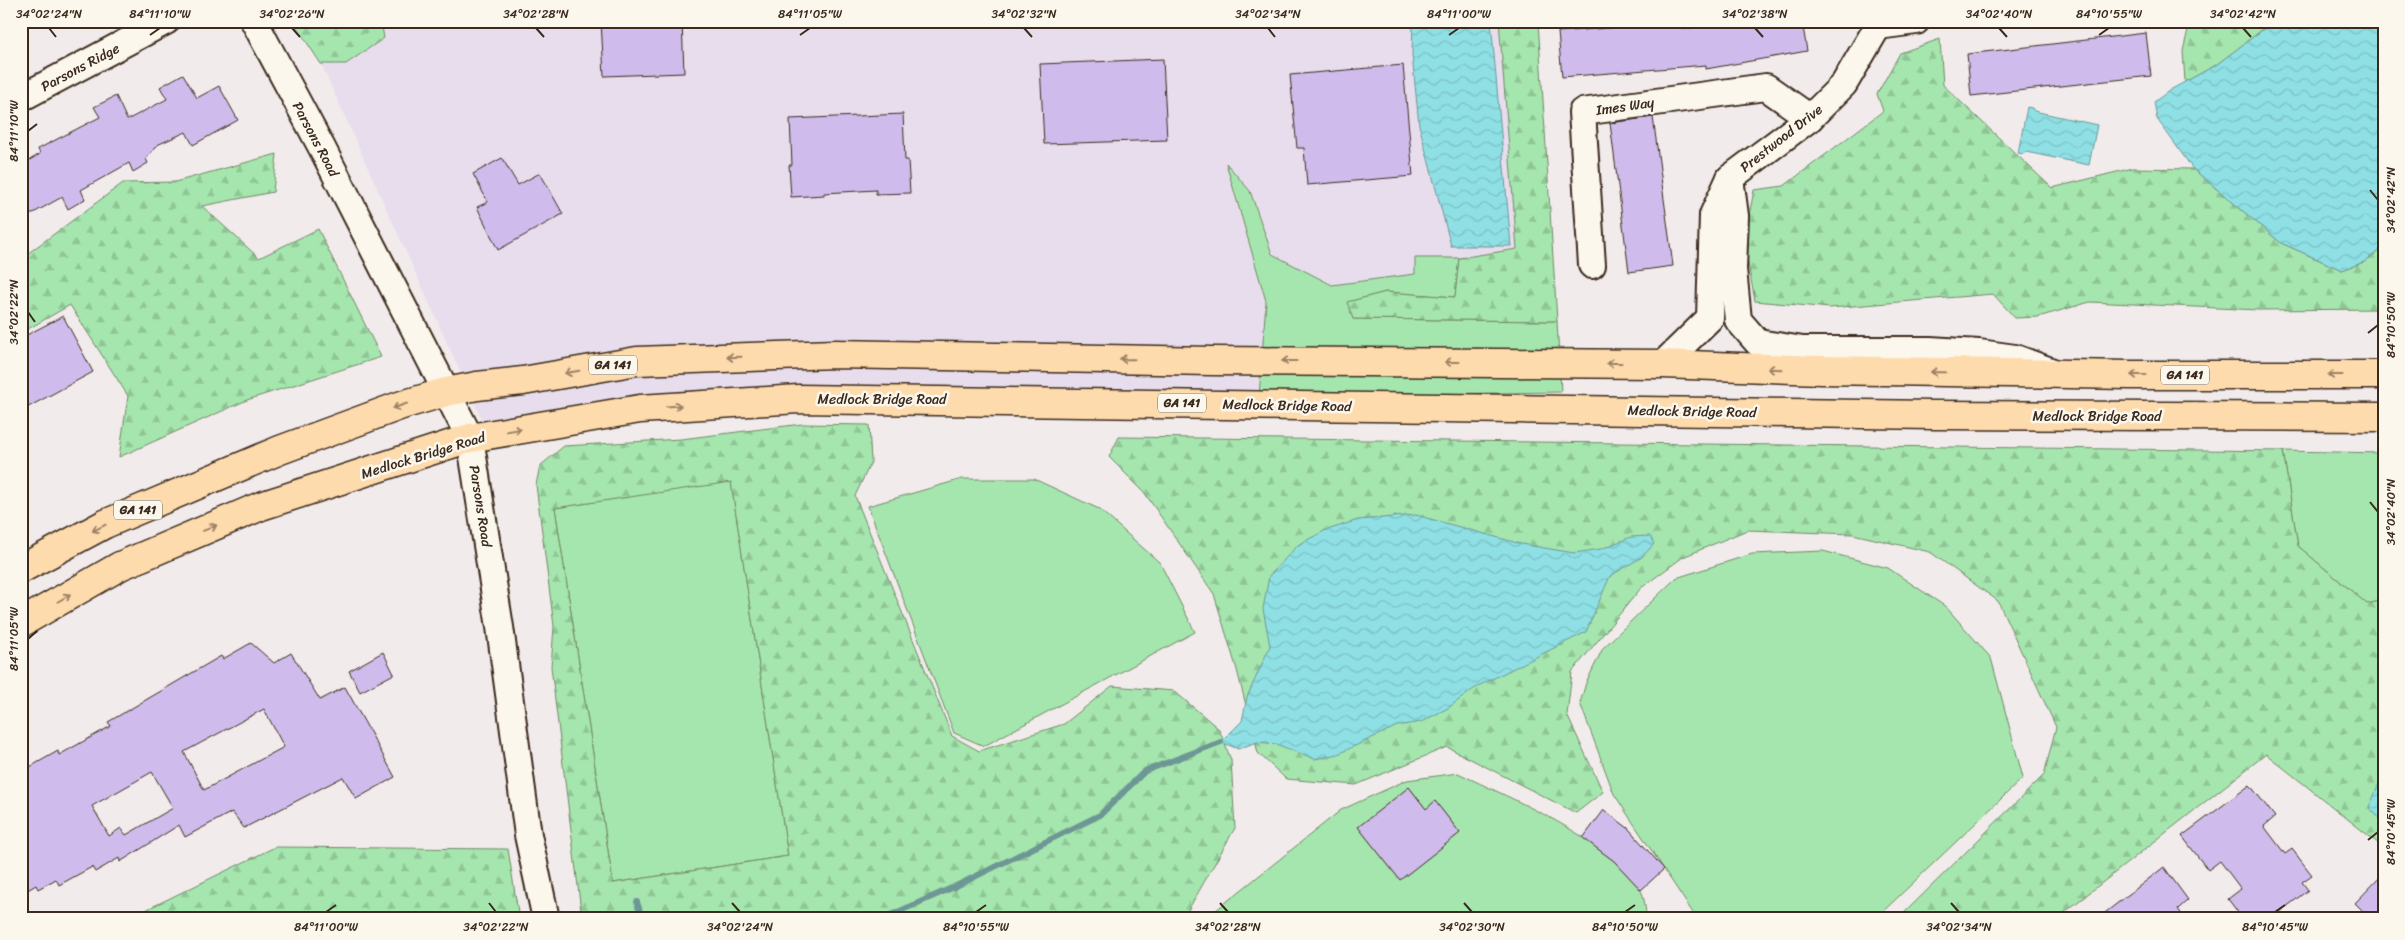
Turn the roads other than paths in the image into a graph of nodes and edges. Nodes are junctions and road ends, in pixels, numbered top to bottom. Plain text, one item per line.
1 (166, 21) edge
2 (254, 21) edge
3 (1916, 21) edge
4 (1878, 23) edge
5 (21, 98) edge
6 (1810, 118) junction
7 (1730, 178) junction
8 (1592, 265) dead end
9 (1663, 364) junction
10 (2060, 374) junction
11 (2384, 374) edge
12 (446, 392) junction
13 (2384, 417) edge
14 (470, 438) junction
15 (22, 568) edge
16 (21, 622) edge
17 (546, 919) edge

1 - 5 street, Parsons Ridge
2 - 12 street, Parsons Road
3 - 4 street
4 - 6 street, Prestwood Drive
6 - 7 street, Prestwood Drive
6 - 8 street, Imes Way
7 - 9 street, Prestwood Drive
7 - 10 street
10 -> 9 highway, GA 141
9 -> 12 highway, GA 141
11 -> 10 highway, GA 141
12 - 14 street, Parsons Road
12 -> 15 highway, GA 141
14 -> 13 highway, Medlock Bridge Road / GA 141
16 -> 14 highway, Medlock Bridge Road / GA 141
14 - 17 street, Parsons Road

